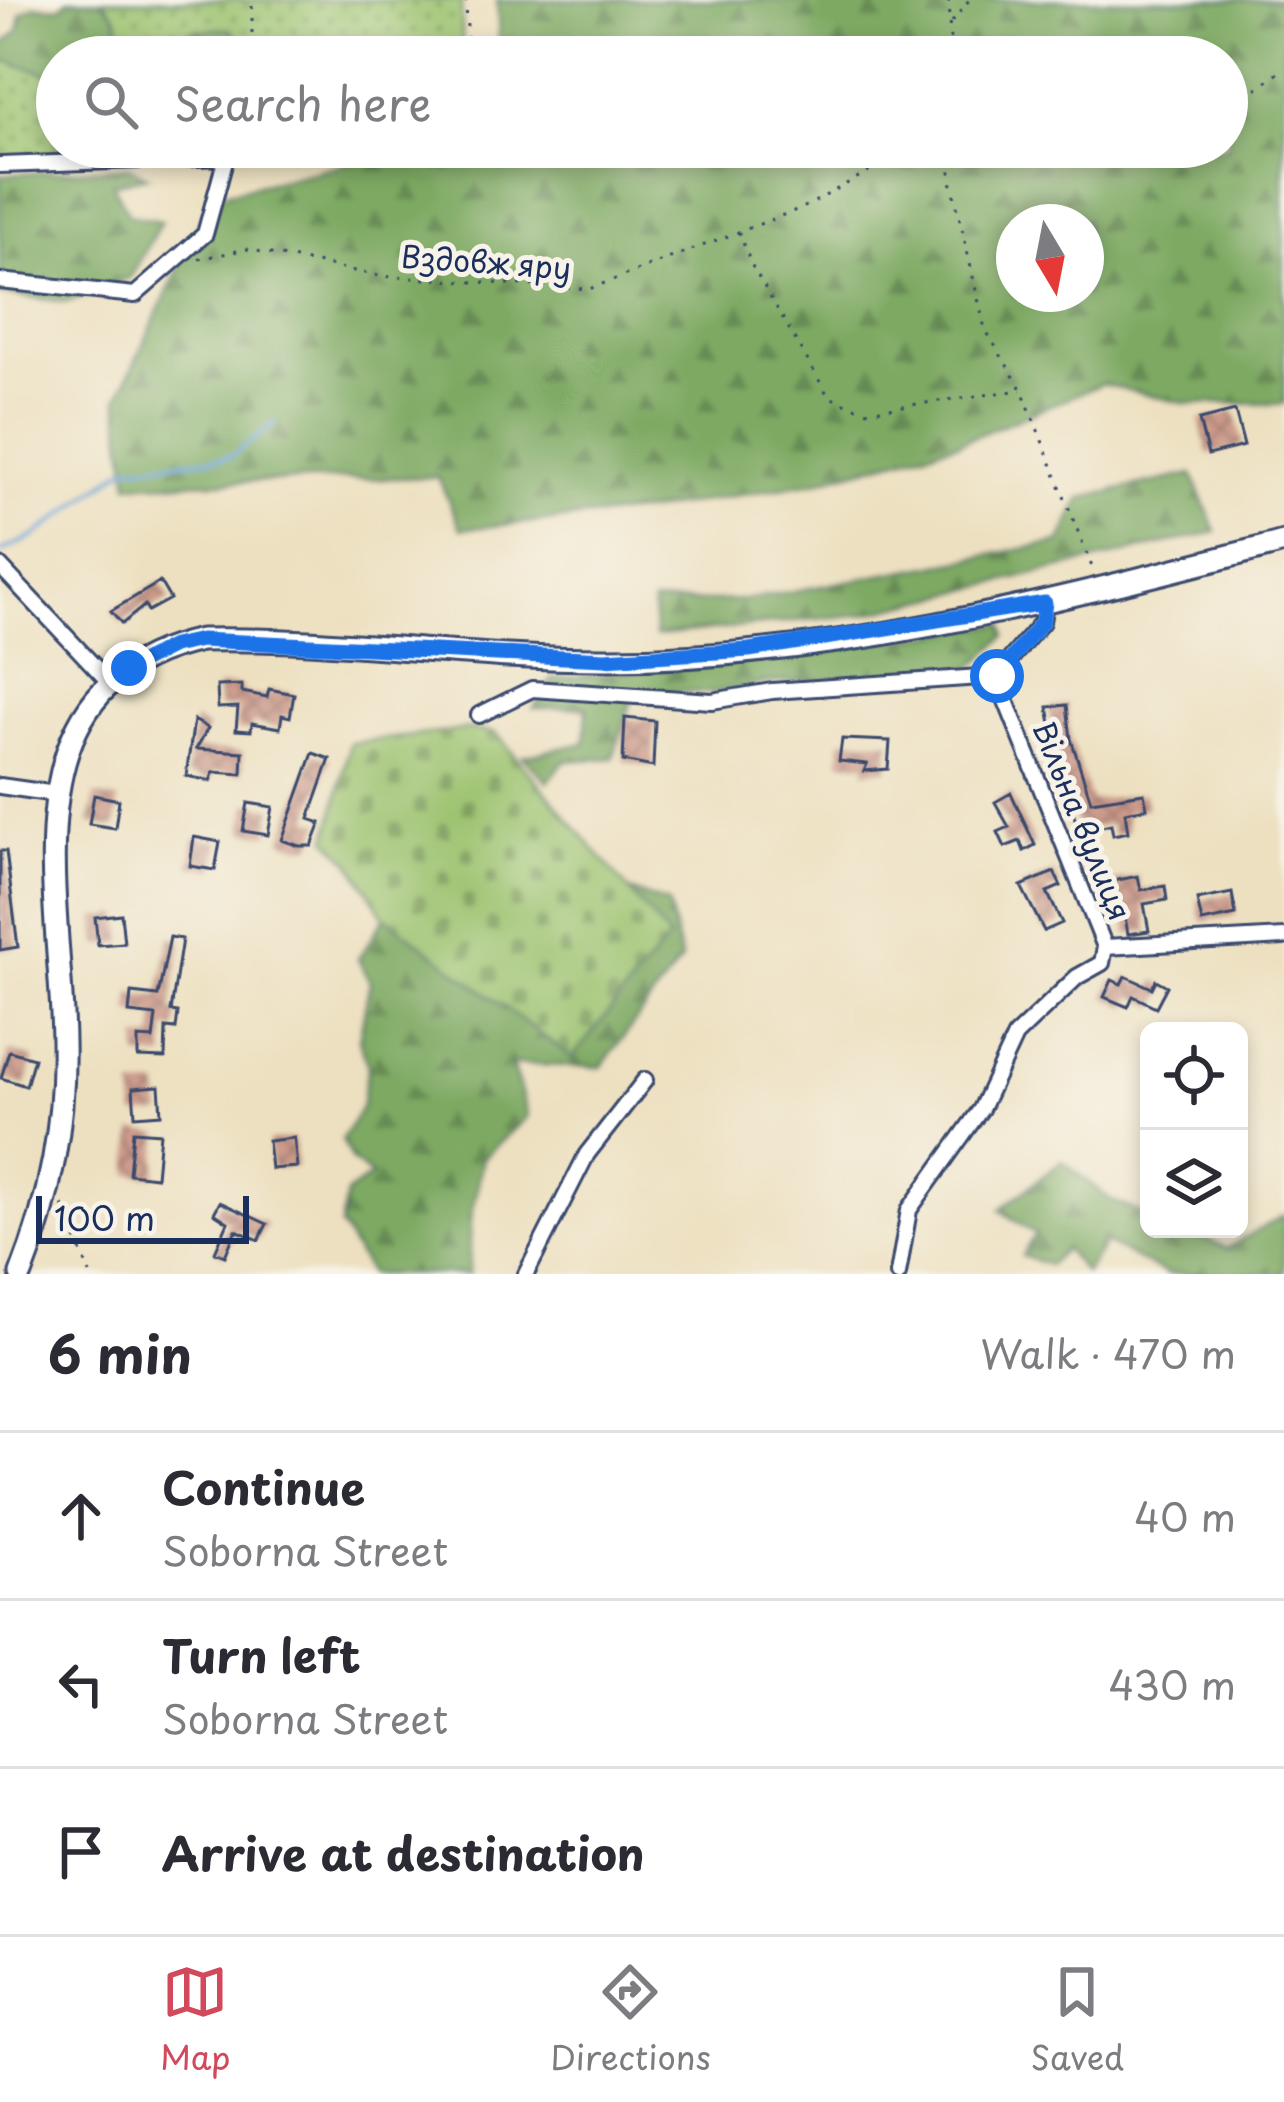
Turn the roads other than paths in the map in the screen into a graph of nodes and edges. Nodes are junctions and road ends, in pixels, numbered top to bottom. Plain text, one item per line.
1 (36, 164) edge
2 (0, 165) edge
3 (223, 168) edge
4 (0, 281) edge
5 (1284, 542) edge
6 (0, 566) edge
7 (1045, 603) junction
8 (997, 676) junction
9 (110, 683) junction
10 (479, 715) dead end
11 (0, 786) edge
12 (56, 794) junction
13 (1284, 938) edge
14 (1105, 947) junction
15 (644, 1080) dead end
16 (21, 1274) edge
17 (526, 1274) edge
18 (898, 1274) edge

1 - 2 street
3 - 4 street
5 - 7 main road
6 - 9 street
7 - 8 street
7 - 9 main road
8 - 10 street
8 - 14 street, Вільна вулиця
9 - 12 main road
11 - 12 street
12 - 16 main road
13 - 14 street
14 - 18 street, Вільна вулиця
15 - 17 street

